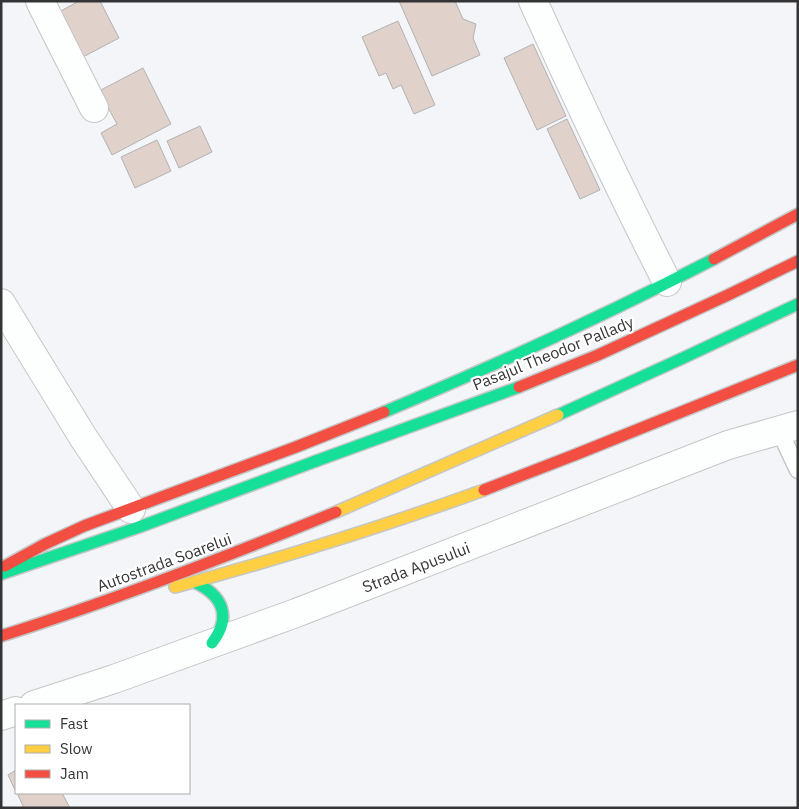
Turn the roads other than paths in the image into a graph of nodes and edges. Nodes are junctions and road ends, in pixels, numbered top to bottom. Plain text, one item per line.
1 (40, 1) edge
2 (533, 1) edge
3 (94, 108) dead end
4 (798, 214) edge
5 (794, 263) edge
6 (667, 282) junction
7 (1, 303) edge
8 (798, 304) edge
9 (798, 365) edge
10 (798, 378) edge
11 (743, 386) junction
12 (788, 428) edge
13 (798, 470) edge
14 (131, 509) junction
15 (1, 568) edge
16 (1, 574) edge
17 (194, 582) junction
18 (102, 603) junction
19 (1, 636) edge
20 (212, 643) junction
21 (37, 704) edge
22 (15, 711) edge
23 (1, 716) edge

1 - 3 street
2 - 6 street
4 - 6 main road
5 - 16 main road, Pasajul Theodor Pallady
6 - 14 main road
7 - 14 street
8 - 18 main road, Autostrada Soarelui
9 - 11 main road
10 - 11 main road
11 - 17 main road
12 - 13 lane
12 - 20 street, Strada Apusului
14 - 15 main road
17 - 18 main road
17 - 20 main road
18 - 19 main road, Autostrada Soarelui
20 - 21 street, Strada Apusului
22 - 23 street

